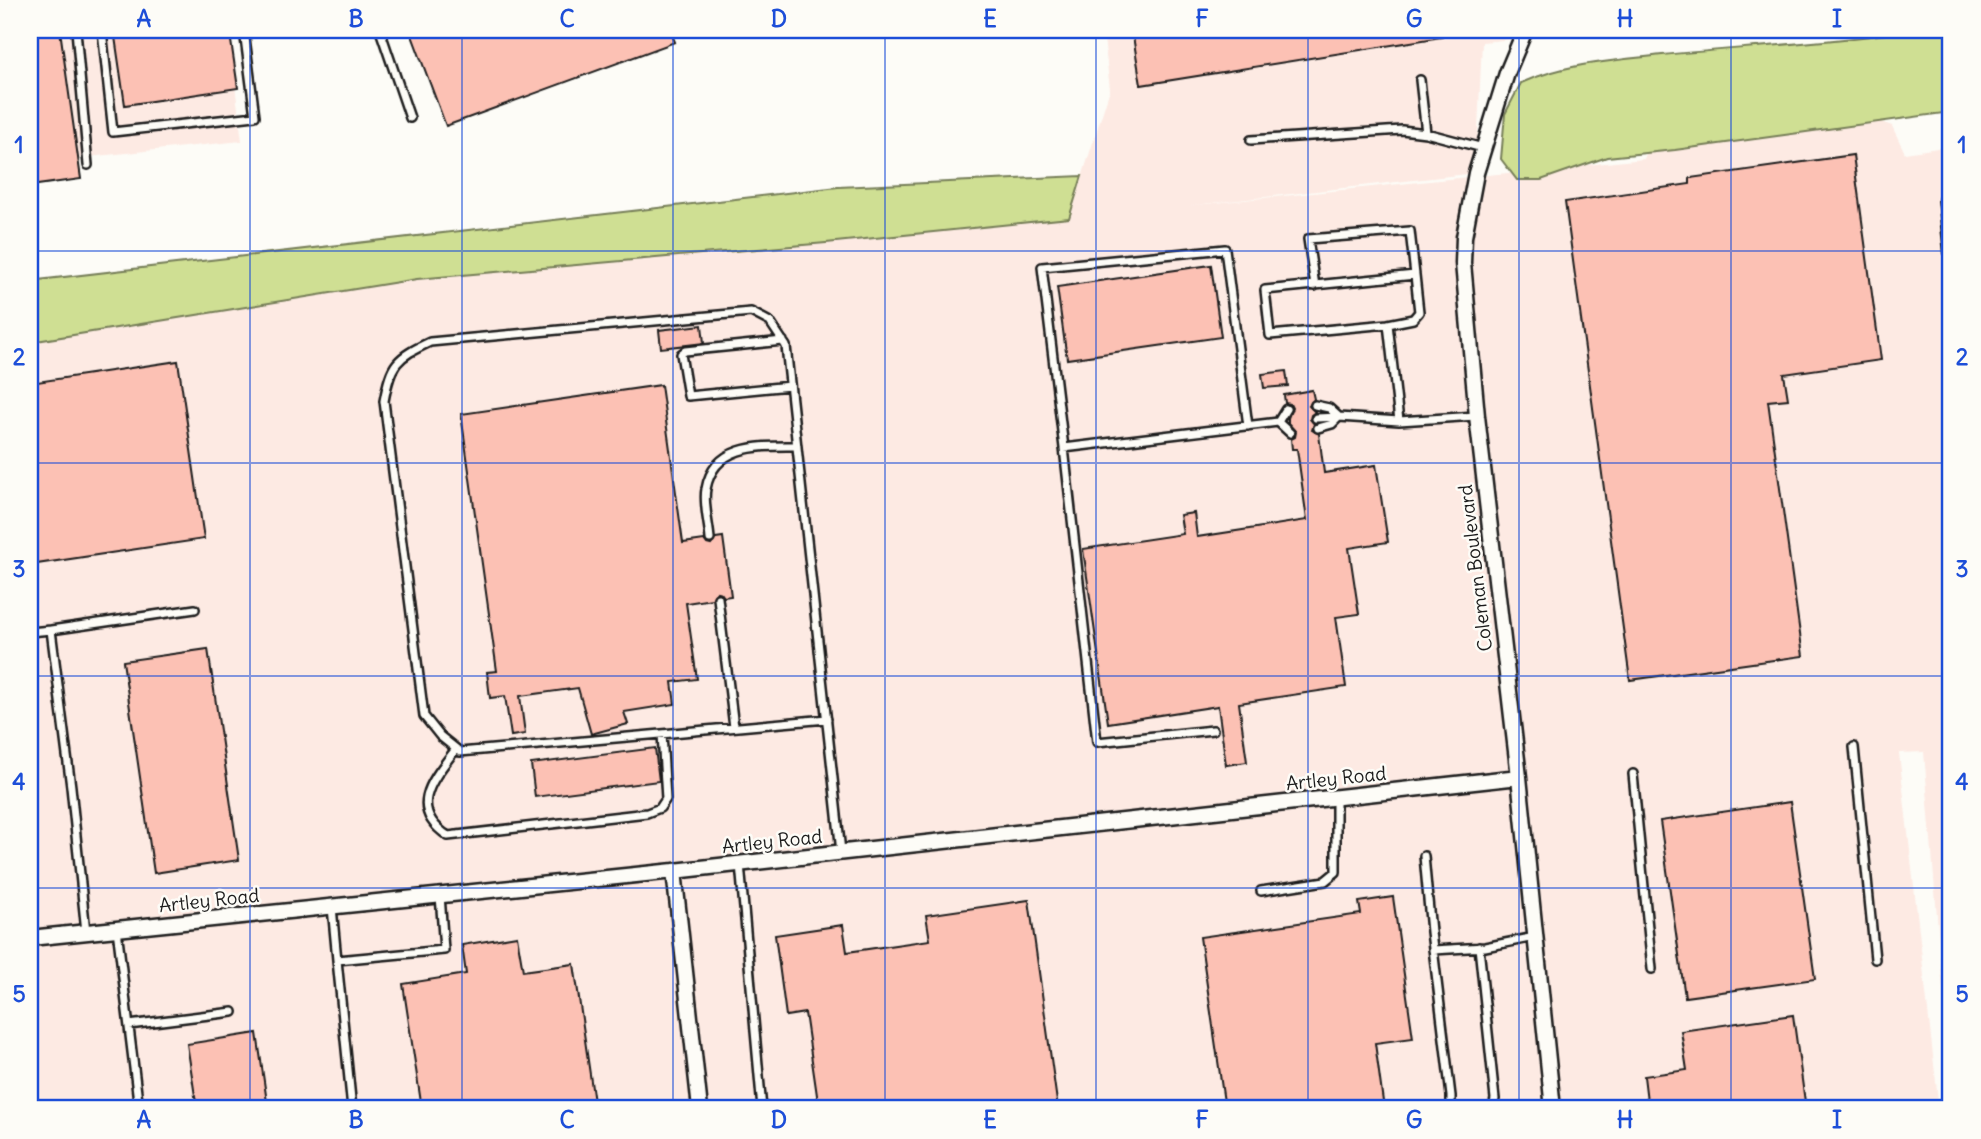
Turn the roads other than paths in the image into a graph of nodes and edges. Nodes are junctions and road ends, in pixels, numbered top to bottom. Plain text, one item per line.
1 (76, 30) edge
2 (102, 30) edge
3 (244, 30) edge
4 (380, 30) edge
5 (1525, 30) edge
6 (1420, 80) dead end
7 (410, 118) dead end
8 (1426, 133) junction
9 (1251, 140) dead end
10 (1484, 148) junction
11 (88, 165) dead end
12 (1951, 173) edge
13 (1951, 272) edge
14 (1415, 275) junction
15 (1315, 286) junction
16 (1388, 324) junction
17 (783, 341) junction
18 (790, 386) junction
19 (1315, 405) dead end
20 (1286, 410) dead end
21 (1477, 416) junction
22 (1316, 418) dead end
23 (1339, 418) junction
24 (1288, 421) dead end
25 (1399, 421) junction
26 (1278, 422) junction
27 (1248, 426) junction
28 (1318, 428) dead end
29 (1290, 433) dead end
30 (797, 446) junction
31 (1064, 448) junction
32 (710, 539) dead end
33 (718, 598) dead end
34 (195, 609) dead end
35 (51, 630) junction
36 (30, 632) edge
37 (827, 719) junction
38 (734, 727) junction
39 (1213, 730) dead end
40 (662, 734) junction
41 (1854, 747) dead end
42 (456, 749) junction
43 (1633, 774) dead end
44 (1519, 778) junction
45 (1336, 798) junction
46 (841, 853) junction
47 (1424, 856) dead end
48 (740, 864) junction
49 (674, 871) junction
50 (1261, 891) dead end
51 (440, 895) junction
52 (332, 906) junction
53 (117, 929) junction
54 (86, 932) junction
55 (1535, 937) junction
56 (30, 938) edge
57 (1479, 947) junction
58 (1433, 950) junction
59 (1875, 959) dead end
60 (337, 960) junction
61 (1652, 968) dead end
62 (233, 1012) dead end
63 (129, 1025) junction
64 (139, 1109) edge
65 (352, 1109) edge
66 (700, 1109) edge
67 (762, 1109) edge
68 (1451, 1109) edge
69 (1493, 1109) edge
70 (1553, 1109) edge

1 - 11 lane
2 - 3 lane
4 - 7 lane
5 - 10 street, Coleman Boulevard
6 - 8 lane
8 - 9 lane
8 - 10 lane
10 - 21 street, Coleman Boulevard
12 - 13 lane
14 - 15 lane
14 - 15 lane
14 - 16 lane
15 - 16 lane
16 - 25 lane
17 - 18 lane
17 - 18 lane
17 - 42 lane
18 - 30 lane
19 - 23 lane
20 - 26 lane
21 - 25 lane
21 - 44 street, Coleman Boulevard
22 - 23 lane
23 - 25 lane
23 - 28 lane
24 - 26 lane
26 - 27 lane
26 - 29 lane
27 - 31 lane
27 - 31 lane
30 - 32 lane
30 - 37 lane
31 - 39 lane
33 - 38 lane
34 - 35 lane
35 - 36 lane
35 - 54 lane
37 - 38 lane
37 - 46 lane
38 - 40 lane
40 - 42 lane
40 - 42 lane
41 - 59 lane
43 - 61 lane
44 - 45 street, Artley Road
44 - 55 street, Coleman Boulevard
45 - 46 street, Artley Road
45 - 50 lane
46 - 48 street, Artley Road
47 - 58 lane
48 - 49 street, Artley Road
48 - 67 lane
49 - 51 street, Artley Road
49 - 66 street
51 - 52 street, Artley Road
51 - 60 lane
52 - 53 street, Artley Road
52 - 60 lane
53 - 54 street, Artley Road
53 - 63 lane
54 - 56 street, Artley Road
55 - 57 lane
55 - 70 street, Coleman Boulevard
57 - 58 lane
57 - 69 lane
58 - 68 lane
60 - 65 lane
62 - 63 lane
63 - 64 lane

